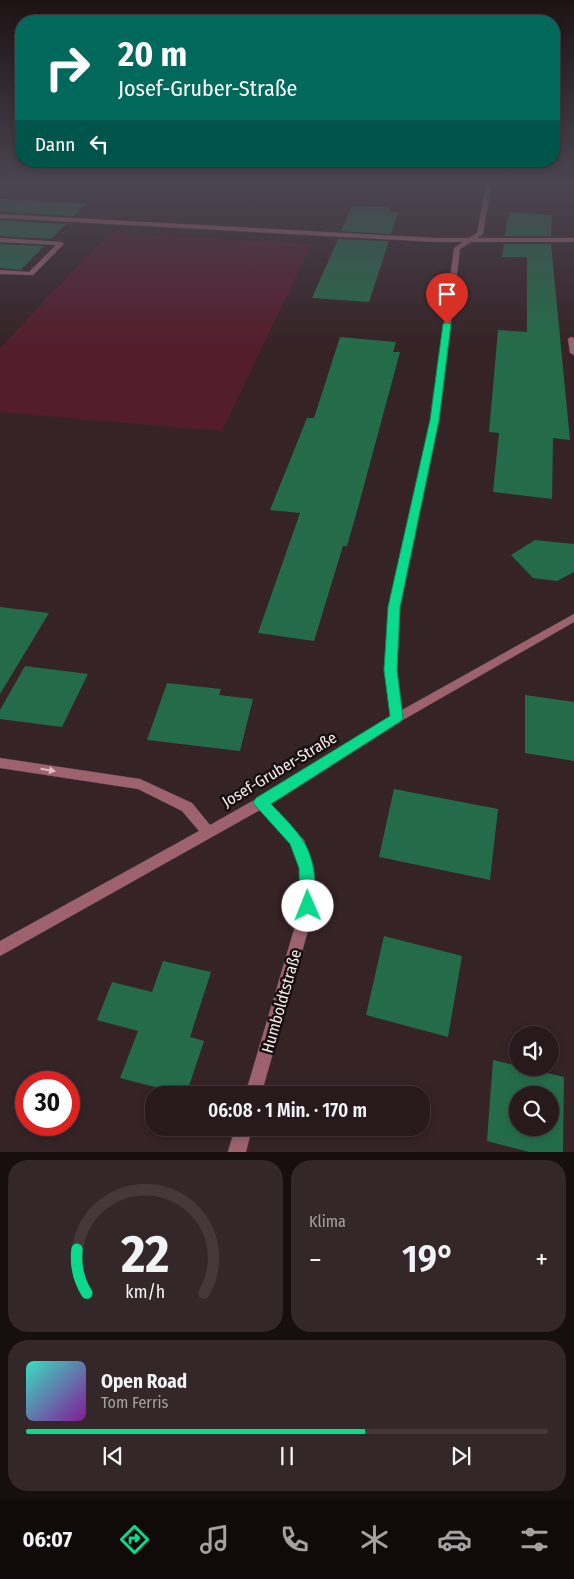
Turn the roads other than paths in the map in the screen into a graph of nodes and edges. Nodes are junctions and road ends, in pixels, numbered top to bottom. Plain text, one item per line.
1 (413, 239) edge
2 (0, 240) edge
3 (470, 240) junction
4 (574, 240) edge
5 (0, 272) edge
6 (571, 339) dead end
7 (574, 353) edge
8 (574, 617) edge
9 (397, 718) junction
10 (0, 763) edge
11 (261, 803) junction
12 (208, 832) junction
13 (0, 949) edge
14 (257, 1086) edge
15 (242, 1136) edge
16 (237, 1152) edge

1 - 3 street
2 - 5 street
3 - 4 street
3 - 9 street
6 - 7 street
8 - 9 street, Josef-Gruber-Straße
9 - 11 street, Josef-Gruber-Straße
10 -> 12 street
11 - 12 street, Josef-Gruber-Straße
11 - 14 street, Humboldtstraße
12 - 13 street, Josef-Gruber-Straße
15 - 16 street

